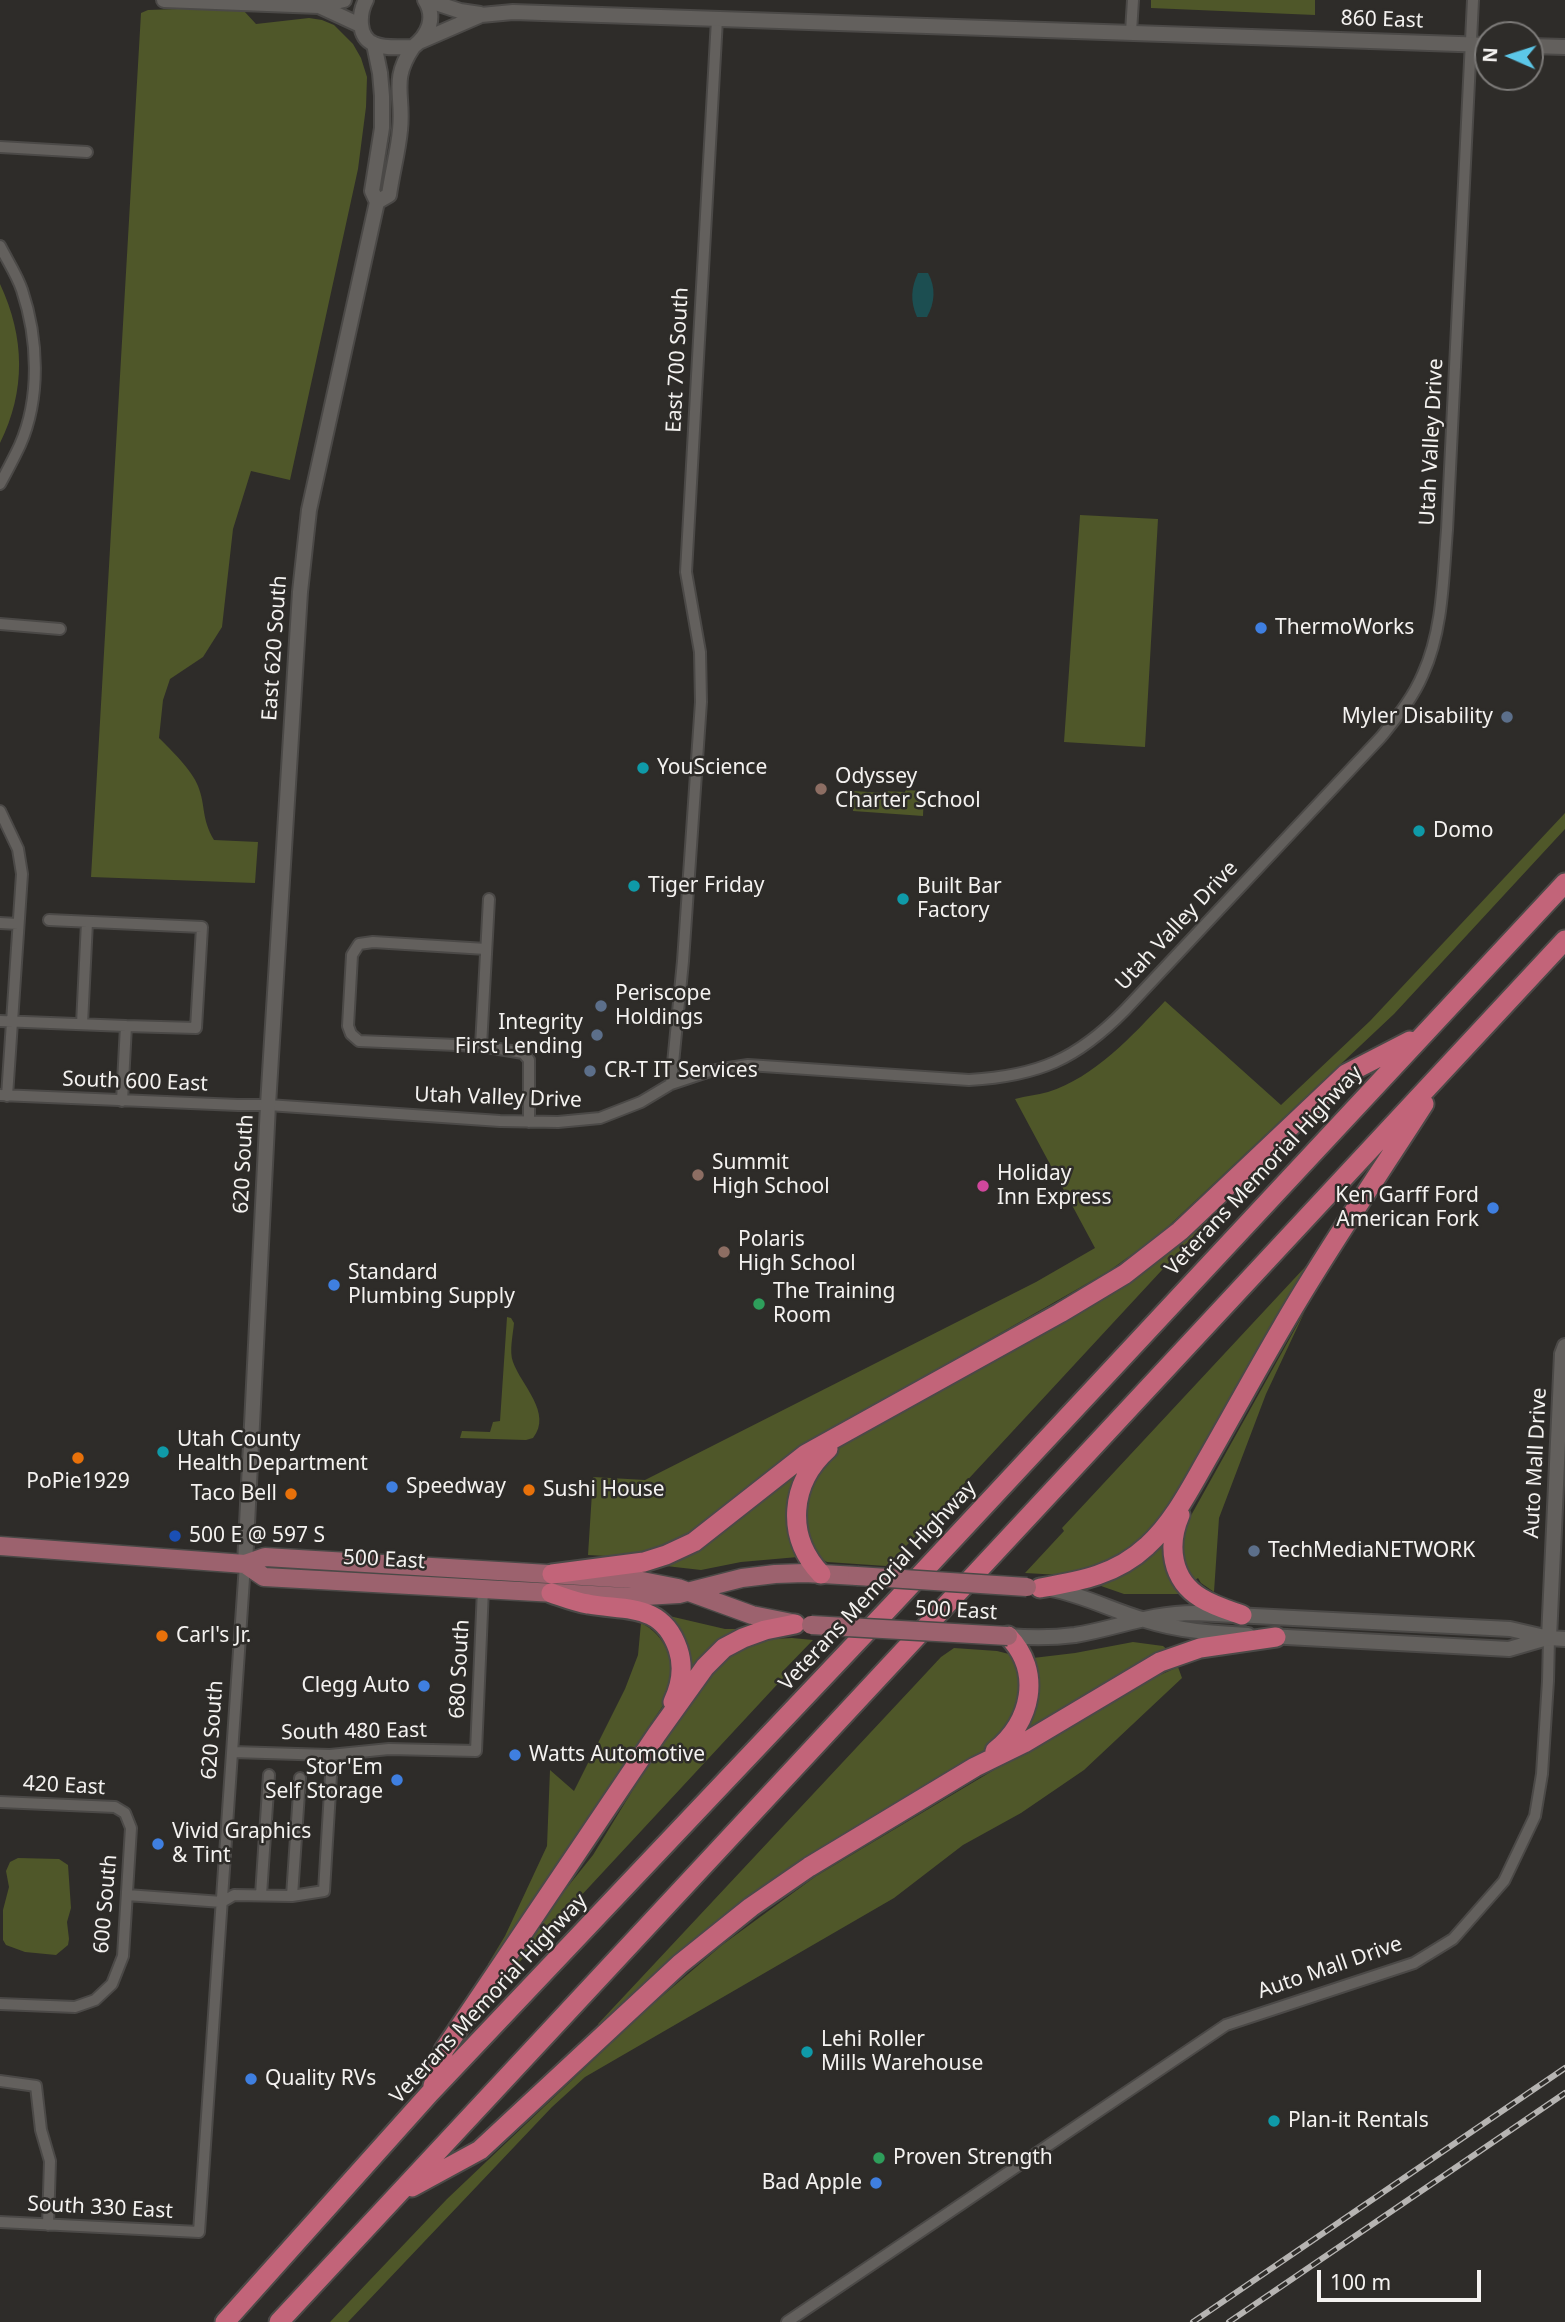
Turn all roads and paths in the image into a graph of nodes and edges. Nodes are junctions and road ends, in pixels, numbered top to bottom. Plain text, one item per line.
1 (164, 0) edge
2 (344, 0) edge
3 (366, 0) edge
4 (426, 0) edge
5 (1133, 0) edge
6 (1473, 0) edge
7 (319, 6) junction
8 (481, 15) junction
9 (717, 19) junction
10 (360, 25) junction
11 (1131, 32) junction
12 (373, 44) junction
13 (417, 44) junction
14 (1471, 45) junction
15 (1544, 46) edge
16 (1565, 47) edge
17 (0, 147) edge
18 (87, 152) dead end
19 (377, 202) junction
20 (0, 246) edge
21 (0, 484) edge
22 (0, 624) edge
23 (60, 629) dead end
24 (0, 811) edge
25 (1565, 883) edge
26 (489, 899) dead end
27 (50, 920) dead end
28 (0, 922) edge
29 (87, 922) junction
30 (18, 924) junction
31 (1565, 940) edge
32 (486, 949) junction
33 (5, 1021) edge
34 (82, 1024) junction
35 (126, 1026) junction
36 (1424, 1034) junction
37 (481, 1046) junction
38 (1454, 1059) junction
39 (671, 1084) junction
40 (3, 1095) edge
41 (122, 1101) junction
42 (268, 1104) junction
43 (529, 1122) junction
44 (1565, 1346) edge
45 (848, 1433) junction
46 (1194, 1482) junction
47 (0, 1546) edge
48 (244, 1564) junction
49 (821, 1574) junction
50 (551, 1583) junction
51 (1033, 1587) junction
52 (483, 1589) junction
53 (691, 1591) junction
54 (1242, 1615) junction
55 (1138, 1618) junction
56 (803, 1624) junction
57 (1008, 1636) junction
58 (1276, 1637) junction
59 (1549, 1638) junction
60 (1565, 1639) edge
61 (657, 1734) junction
62 (476, 1751) joint
63 (233, 1752) junction
64 (975, 1768) junction
65 (269, 1775) dead end
66 (331, 1775) dead end
67 (300, 1778) dead end
68 (0, 1802) edge
69 (125, 1813) joint
70 (127, 1895) junction
71 (261, 1895) junction
72 (292, 1896) junction
73 (222, 1902) junction
74 (0, 2004) edge
75 (0, 2081) edge
76 (430, 2093) junction
77 (397, 2195) junction
78 (0, 2222) edge
79 (48, 2225) junction
80 (199, 2232) joint
81 (225, 2322) edge
82 (279, 2322) edge
83 (787, 2322) edge

1 - 7 street
2 - 7 street
3 - 10 street
4 - 8 street
4 - 13 street, East 620 South
5 - 11 street
6 - 14 street, Utah Valley Drive
7 - 10 street
8 - 9 street, 860 East
8 - 13 street
9 - 11 street, 860 East
9 - 39 street, East 700 South
10 - 12 street
11 - 14 street, 860 East
12 - 13 street
12 - 19 street, East 620 South
13 - 19 street, East 620 South
14 - 39 street, Utah Valley Drive
15 - 16 street
17 - 18 street
19 - 42 street, East 620 South
20 - 21 street
22 - 23 street
24 - 30 street
25 - 36 highway, Veterans Memorial Highway
26 - 32 street
27 - 29 street
28 - 30 street
29 - 34 street
29 - 35 street
30 - 33 street
31 - 38 highway
32 - 37 street
32 - 37 street
33 - 34 street
33 - 40 street
34 - 35 street
35 - 41 street
36 - 45 highway
36 - 76 highway, Veterans Memorial Highway
37 - 43 street
38 - 46 highway
38 - 77 highway
39 - 43 street, Utah Valley Drive
40 - 41 street, South 600 East
41 - 42 street, South 600 East
42 - 43 street, Utah Valley Drive
42 - 48 street, 620 South
44 - 59 street, Auto Mall Drive
45 - 49 highway
45 - 50 highway
46 - 51 highway
46 - 54 highway
47 - 48 main road, 500 East
48 - 50 main road, 500 East
48 - 52 main road, 500 East
48 - 63 street, 620 South
49 - 51 main road, 500 East, bridge
49 - 53 main road, 500 East
50 - 52 main road, 500 East
50 - 53 main road, 500 East
50 - 61 highway
51 - 55 street, 500 East
52 - 62 street, 680 South
53 - 56 main road, 500 East
54 - 55 street, 500 East
54 - 59 street, 500 East
55 - 57 street, 500 East
55 - 58 street, 500 East
56 - 57 main road, 500 East, bridge
56 - 61 highway
57 - 64 highway
58 - 59 street, 500 East
58 - 64 highway
59 - 60 street, 500 East
59 - 83 street, Auto Mall Drive
61 - 76 highway
62 - 63 street, South 480 East
63 - 73 street, 620 South
64 - 77 highway
65 - 71 street
66 - 72 street
67 - 72 street
68 - 69 street, 420 East
69 - 70 street, 600 South
70 - 73 street
70 - 74 street, 600 South
71 - 72 street
71 - 73 street
73 - 80 street, 620 South
75 - 79 street
76 - 81 highway, Veterans Memorial Highway
77 - 82 highway
78 - 79 street, South 330 East
79 - 80 street, South 330 East

